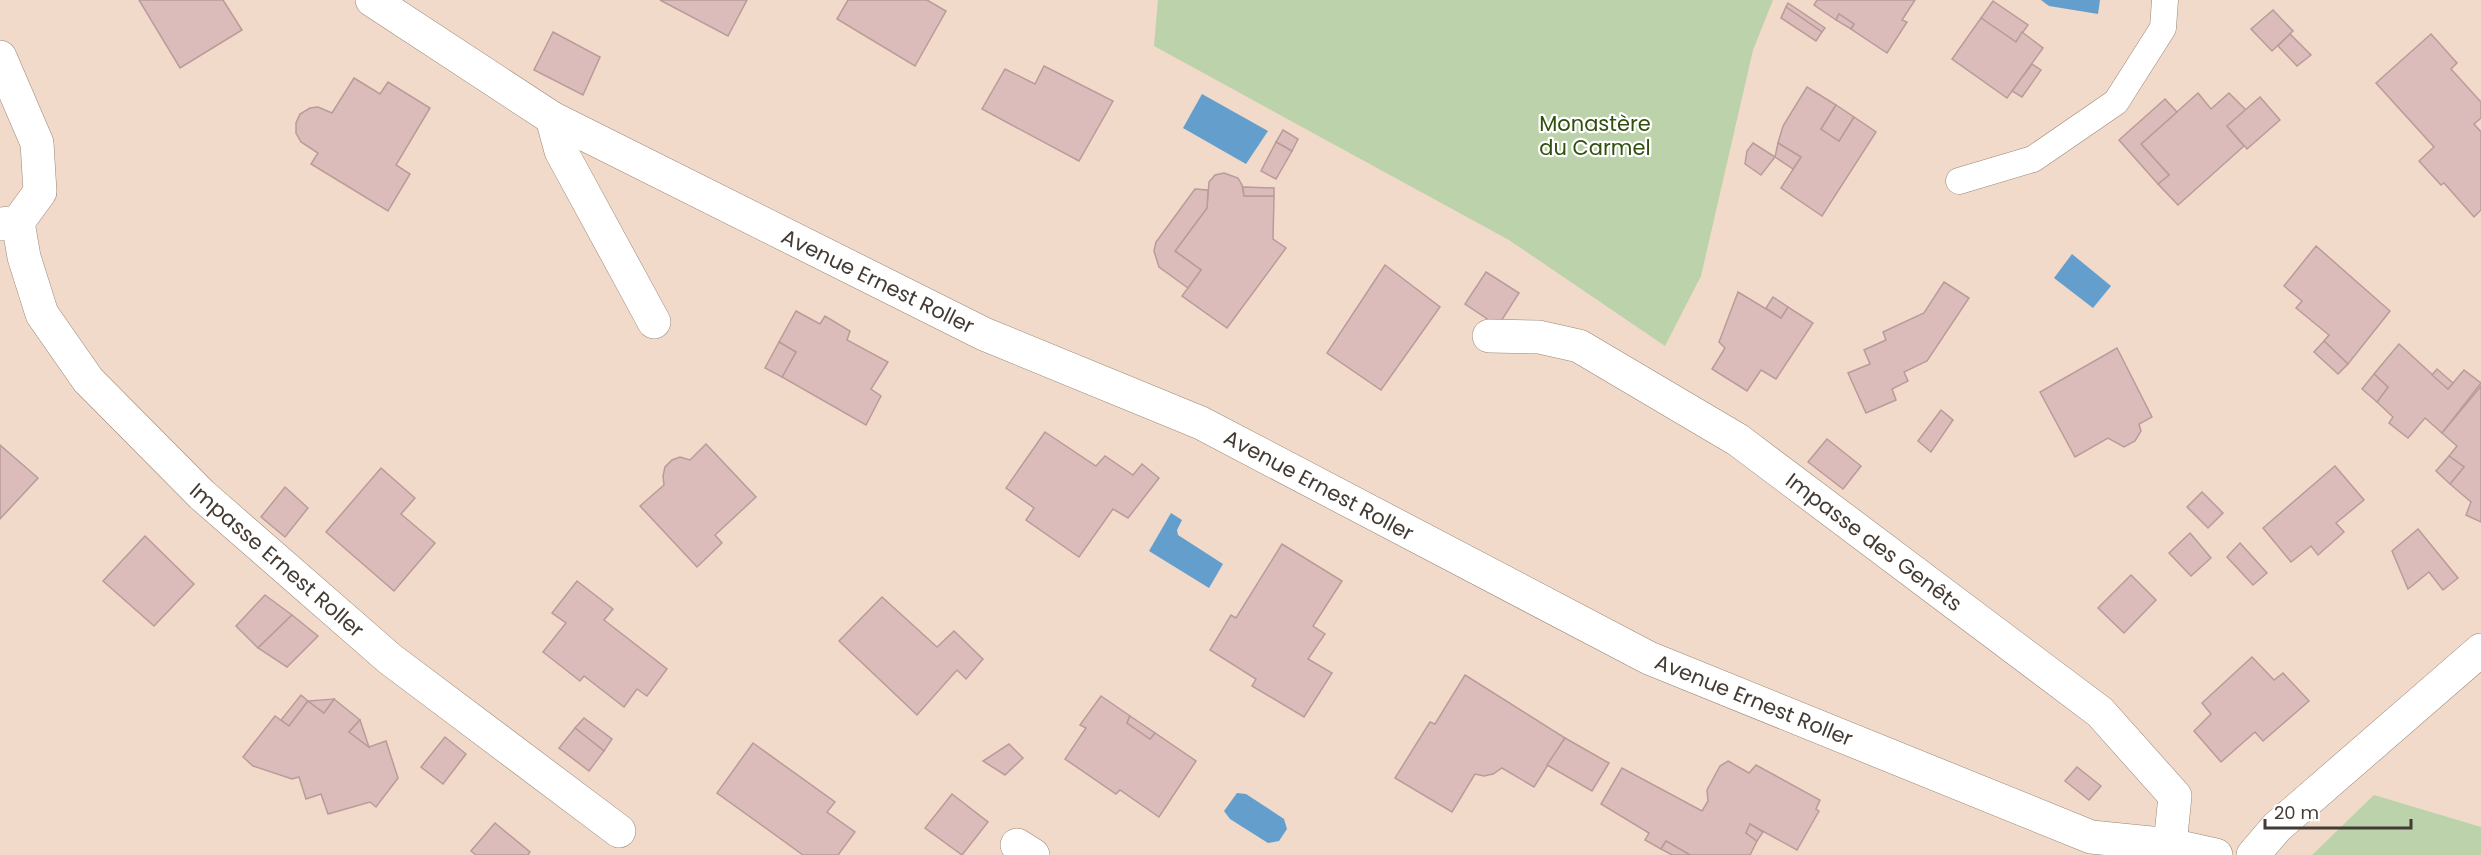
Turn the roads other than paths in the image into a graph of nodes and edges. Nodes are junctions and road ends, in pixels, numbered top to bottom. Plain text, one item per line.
1 (372, 0) edge
2 (2164, 0) edge
3 (0, 57) edge
4 (552, 118) junction
5 (1959, 181) dead end
6 (9, 223) edge
7 (654, 322) dead end
8 (1489, 336) dead end
9 (2481, 650) edge
10 (619, 831) dead end
11 (2101, 846) edge
12 (2170, 850) edge
13 (2216, 855) edge
14 (2253, 855) edge

1 - 4 street, Avenue Ernest Roller
2 - 5 lane
3 - 6 street
4 - 7 street
4 - 11 street, Avenue Ernest Roller
6 - 10 street, Impasse Ernest Roller
8 - 12 street, Impasse des Genêts
9 - 14 street
11 - 12 street, Avenue Ernest Roller
12 - 13 street, Avenue Ernest Roller

